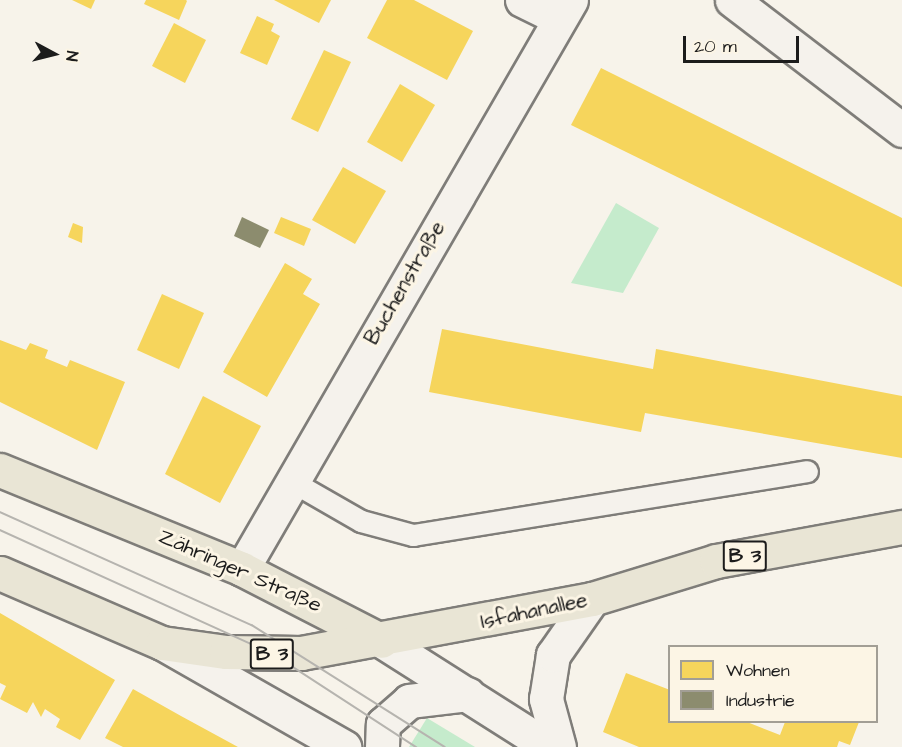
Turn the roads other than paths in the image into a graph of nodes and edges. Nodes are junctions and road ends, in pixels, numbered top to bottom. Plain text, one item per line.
1 (522, 0) edge
2 (732, 0) edge
3 (564, 8) edge
4 (902, 130) edge
5 (0, 470) edge
6 (807, 471) dead end
7 (293, 482) junction
8 (902, 527) edge
9 (242, 569) junction
10 (0, 573) edge
11 (592, 599) junction
12 (382, 641) junction
13 (162, 643) junction
14 (468, 694) junction
15 (344, 747) edge
16 (382, 747) edge
17 (549, 747) edge
18 (560, 747) edge

1 - 3 street
2 - 4 street
3 - 7 street, Buchenstraße
5 - 9 main road, Zähringer Straße
6 - 7 lane
7 - 9 street, Buchenstraße
8 - 11 main road, Isfahanallee / B 3
9 - 12 main road, Zähringer Straße
10 - 13 main road, B 3
11 - 12 main road, Isfahanallee / B 3
11 - 18 street
12 - 13 main road, Isfahanallee / B 3
12 - 14 street, Zähringer Straße
13 - 15 street
14 - 16 street
14 - 17 street, Zähringer Straße

